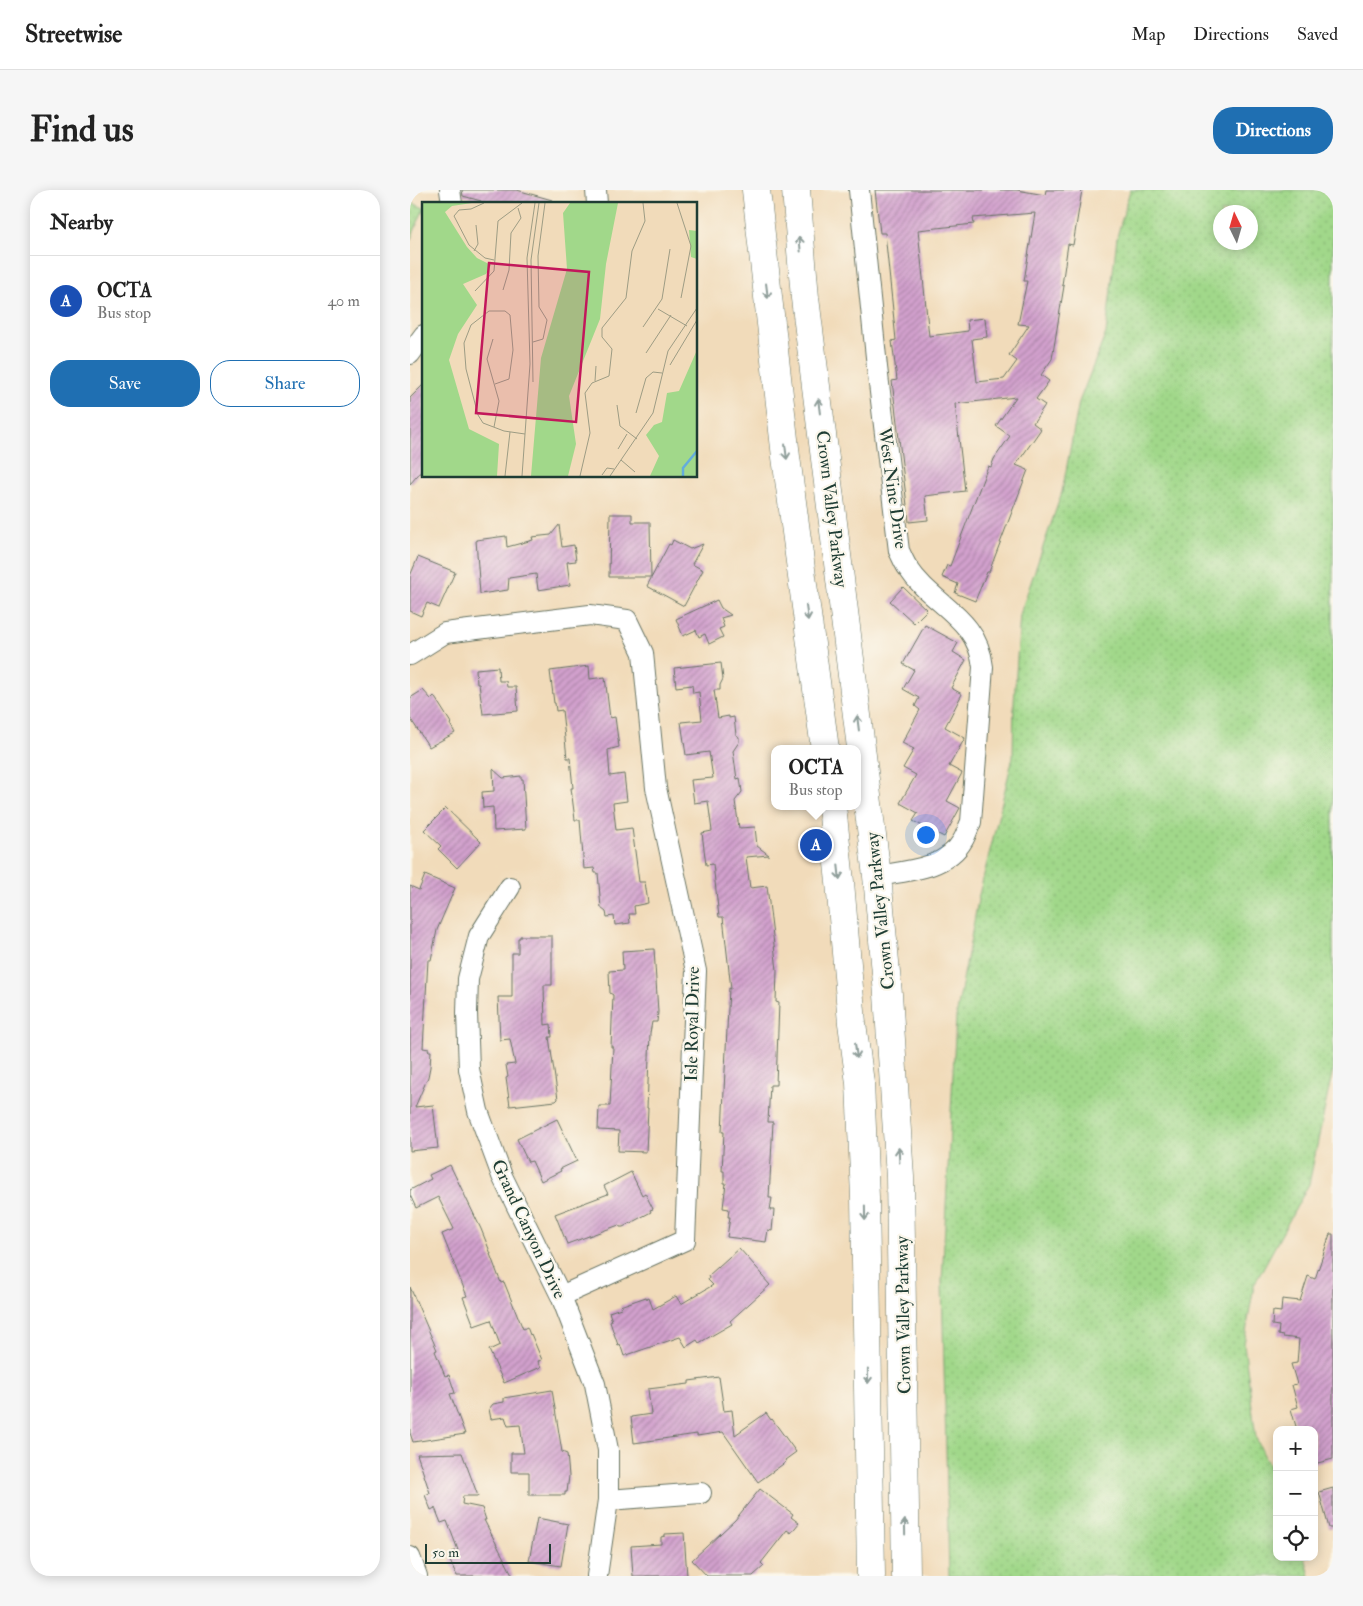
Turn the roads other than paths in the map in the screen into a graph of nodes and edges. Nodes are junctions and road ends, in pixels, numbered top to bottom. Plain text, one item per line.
1 (756, 190) edge
2 (796, 190) edge
3 (859, 190) edge
4 (422, 338) edge
5 (410, 354) edge
6 (410, 655) edge
7 (824, 739) edge
8 (841, 745) edge
9 (861, 745) edge
10 (861, 748) edge
11 (832, 810) edge
12 (850, 810) edge
13 (877, 876) junction
14 (510, 887) dead end
15 (852, 1023) junction
16 (561, 1296) junction
17 (702, 1493) dead end
18 (608, 1500) junction
19 (410, 1557) edge
20 (417, 1576) edge
21 (598, 1576) edge
22 (871, 1576) edge
23 (906, 1576) edge

1 -> 7 main road
9 -> 2 main road, Crown Valley Parkway
3 - 13 street, West Nine Drive
4 - 5 street
6 - 16 street, Isle Royal Drive
7 - 8 main road
13 -> 10 main road, Crown Valley Parkway
11 -> 15 main road, Crown Valley Parkway
12 - 13 main road
13 - 15 main road
23 -> 13 main road, Crown Valley Parkway
14 - 16 street, Grand Canyon Drive
15 -> 22 main road, Crown Valley Parkway
16 - 18 street, Grand Canyon Drive
17 - 18 street
18 - 21 street, Grand Canyon Drive
19 - 20 street

